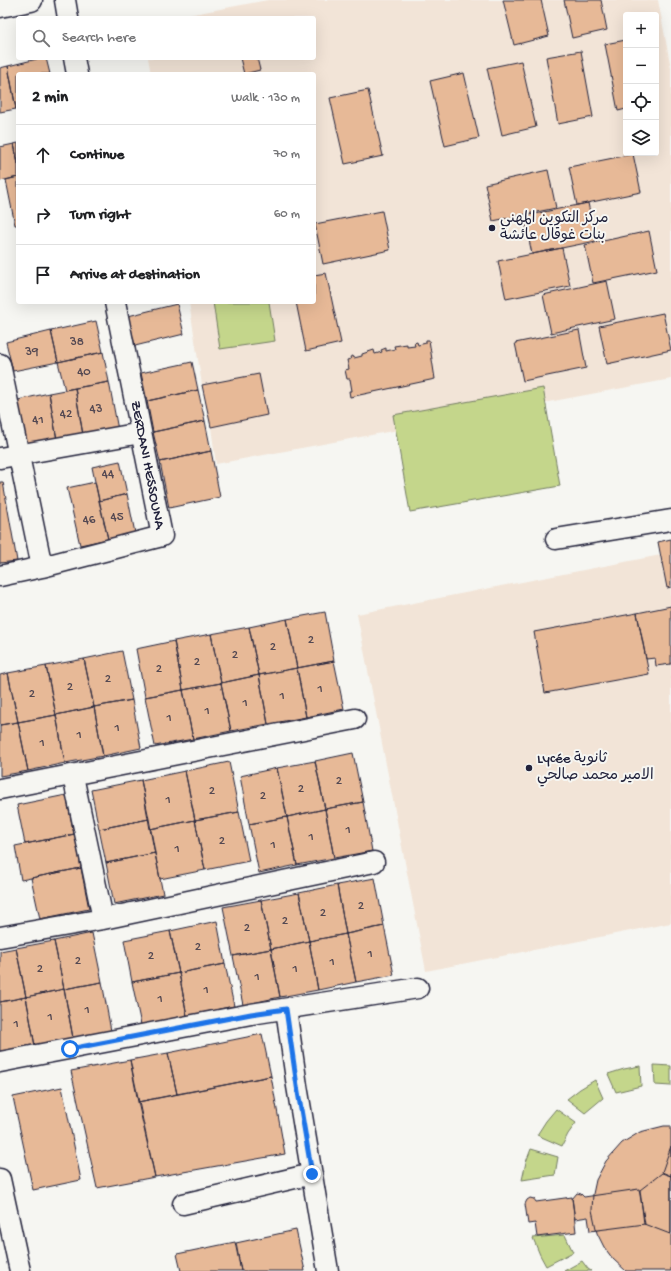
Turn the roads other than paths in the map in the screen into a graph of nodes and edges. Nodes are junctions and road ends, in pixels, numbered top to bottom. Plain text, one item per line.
1 (26, 0) edge
2 (65, 0) edge
3 (0, 6) edge
4 (68, 16) edge
5 (74, 60) edge
6 (77, 72) edge
7 (115, 304) edge
8 (0, 364) edge
9 (141, 433) junction
10 (19, 454) junction
11 (0, 458) edge
12 (671, 520) edge
13 (556, 539) dead end
14 (42, 567) junction
15 (0, 576) edge
16 (354, 720) dead end
17 (73, 776) junction
18 (0, 790) edge
19 (374, 862) dead end
20 (103, 919) junction
21 (0, 937) edge
22 (418, 988) dead end
23 (286, 1009) junction
24 (0, 1062) edge
25 (312, 1174) junction
26 (0, 1179) edge
27 (183, 1204) dead end
28 (20, 1271) edge
29 (328, 1271) edge

1 - 3 street
2 - 4 street
5 - 6 street
7 - 9 street, ZERDANI HESSOUNA
8 - 10 street
9 - 10 street
9 - 14 street, ZERDANI HESSOUNA
10 - 11 street
10 - 14 street
12 - 13 street
14 - 15 street, ZERDANI HESSOUNA
16 - 17 street
17 - 18 street
17 - 20 street
19 - 20 street
20 - 21 street
22 - 23 street
23 - 24 street
23 - 25 street
25 - 27 street
25 - 29 street
26 - 28 street

